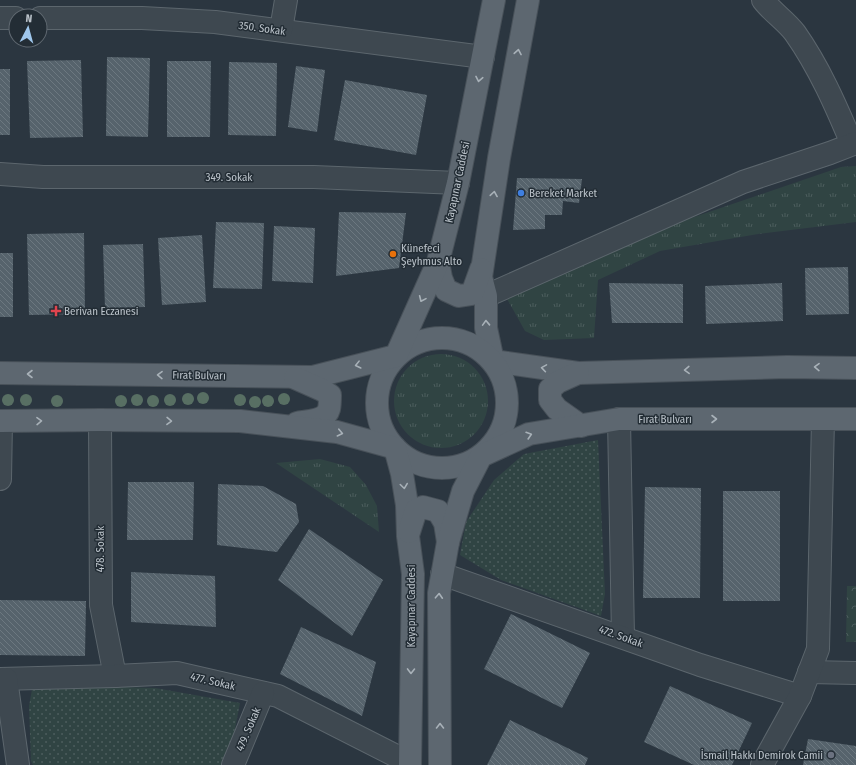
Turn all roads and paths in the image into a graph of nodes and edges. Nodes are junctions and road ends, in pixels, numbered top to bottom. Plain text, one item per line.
1 (286, 0) edge
2 (494, 0) edge
3 (528, 0) edge
4 (763, 0) edge
5 (162, 9) edge
6 (48, 17) edge
7 (281, 30) junction
8 (483, 57) junction
9 (854, 144) edge
10 (0, 174) edge
11 (458, 183) junction
12 (438, 262) junction
13 (483, 262) junction
14 (486, 296) junction
15 (396, 356) junction
16 (493, 361) junction
17 (856, 368) edge
18 (578, 373) junction
19 (0, 374) edge
20 (290, 376) junction
21 (619, 419) junction
22 (823, 419) junction
23 (856, 419) edge
24 (100, 420) junction
25 (0, 421) edge
26 (280, 426) junction
27 (581, 426) junction
28 (395, 448) junction
29 (481, 456) junction
30 (0, 479) edge
31 (408, 536) junction
32 (448, 542) junction
33 (442, 574) junction
34 (623, 637) junction
35 (809, 672) junction
36 (856, 673) edge
37 (115, 676) junction
38 (3, 679) edge
39 (263, 692) junction
40 (800, 696) junction
41 (410, 764) edge
42 (18, 765) edge
43 (233, 765) edge
44 (440, 765) edge
45 (762, 765) edge

1 - 7 street
2 - 8 main road, Kayapınar Caddesi
13 -> 3 main road
4 - 9 street
5 - 6 street, 350. Sokak
5 - 7 street, 350. Sokak
7 - 8 street, 350. Sokak
8 -> 11 main road, Kayapınar Caddesi
9 - 14 street
10 - 11 street, 349. Sokak
11 - 12 main road, Kayapınar Caddesi
12 - 13 main road
12 -> 15 main road, Kayapınar Caddesi
13 - 14 main road
16 -> 14 main road
15 - 16 main road
15 -> 20 main road, Fırat Bulvarı
15 - 28 main road
18 -> 16 main road
16 - 29 main road
17 -> 18 main road
18 - 27 main road
20 -> 19 main road, Fırat Bulvarı
20 - 26 main road
21 -> 22 main road, Fırat Bulvarı
21 - 27 main road, Fırat Bulvarı
21 - 34 street
22 - 23 main road, Fırat Bulvarı
22 - 35 street
25 -> 24 main road
24 -> 26 main road
24 - 37 street, 478. Sokak
25 - 30 street
26 -> 28 main road
29 -> 27 main road, Fırat Bulvarı
28 - 29 main road
28 -> 31 main road, Kayapınar Caddesi
29 - 32 main road
31 - 32 main road
31 -> 41 main road, Kayapınar Caddesi
32 - 33 main road
33 - 34 street, 472. Sokak
44 -> 33 main road
34 - 40 street, 472. Sokak
35 - 36 street
35 - 40 street
37 - 38 street, 477. Sokak
37 - 39 street, 477. Sokak
38 - 42 street
39 - 41 street, 477. Sokak
39 - 43 street, 479. Sokak
40 - 45 street

